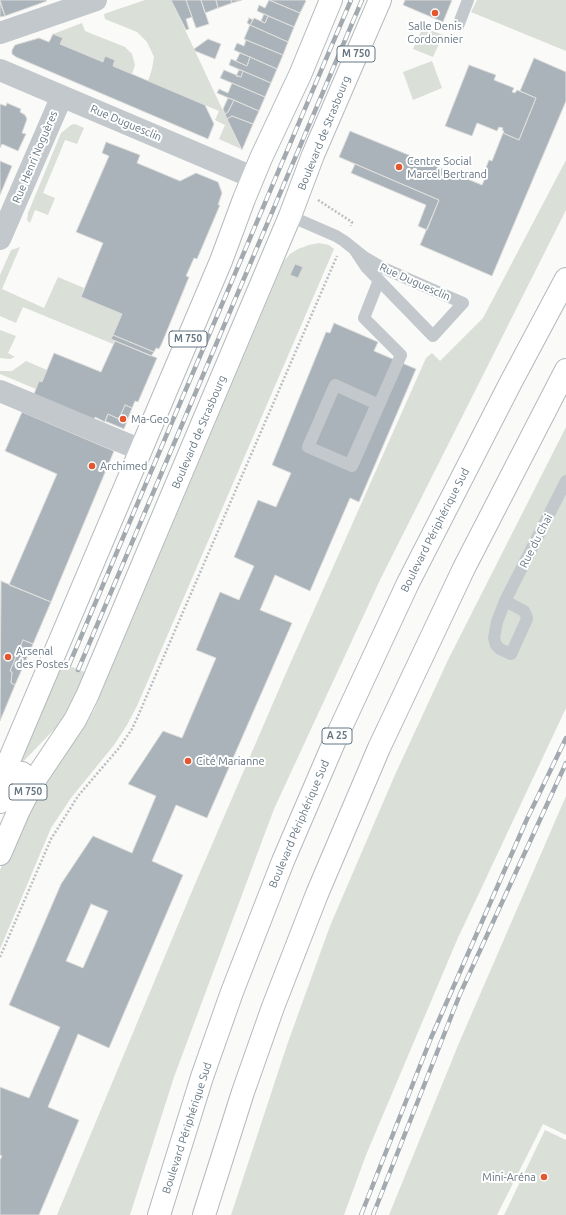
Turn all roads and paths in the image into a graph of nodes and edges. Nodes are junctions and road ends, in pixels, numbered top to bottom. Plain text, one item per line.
1 (96, 0) edge
2 (331, 0) edge
3 (380, 0) edge
4 (468, 0) edge
5 (458, 26) dead end
6 (0, 33) edge
7 (0, 70) edge
8 (62, 96) junction
9 (252, 177) junction
10 (320, 202) dead end
11 (290, 216) junction
12 (0, 240) edge
13 (344, 241) junction
14 (354, 250) junction
15 (566, 279) edge
16 (379, 280) junction
17 (566, 370) edge
18 (0, 391) edge
19 (141, 450) junction
20 (352, 460) dead end
21 (566, 481) edge
22 (505, 601) dead end
23 (64, 734) junction
24 (0, 781) edge
25 (0, 802) edge
26 (0, 854) edge
27 (0, 958) edge
28 (159, 1215) edge
29 (204, 1215) edge

1 - 6 street
2 - 9 main road, M 750
3 - 11 main road, Boulevard de Strasbourg / M 750
4 - 5 lane
7 - 8 street, Rue Duguesclin
8 - 9 street, Rue Duguesclin
8 - 12 street, Rue Henri Noguères
9 - 19 main road, M 750
10 - 13 path
11 - 13 lane, Rue Duguesclin
11 - 23 main road, Boulevard de Strasbourg / M 750
13 - 14 lane, Rue Duguesclin
13 - 27 path
14 - 16 lane, Rue Duguesclin
14 - 16 lane, Rue Duguesclin
15 - 28 main road, Boulevard Périphérique Sud / A 25
16 - 20 lane
17 - 29 main road
18 - 19 street
19 - 24 main road, M 750
21 - 22 lane, Rue du Chai
23 - 25 main road
23 - 26 main road, Boulevard de Strasbourg / M 750

